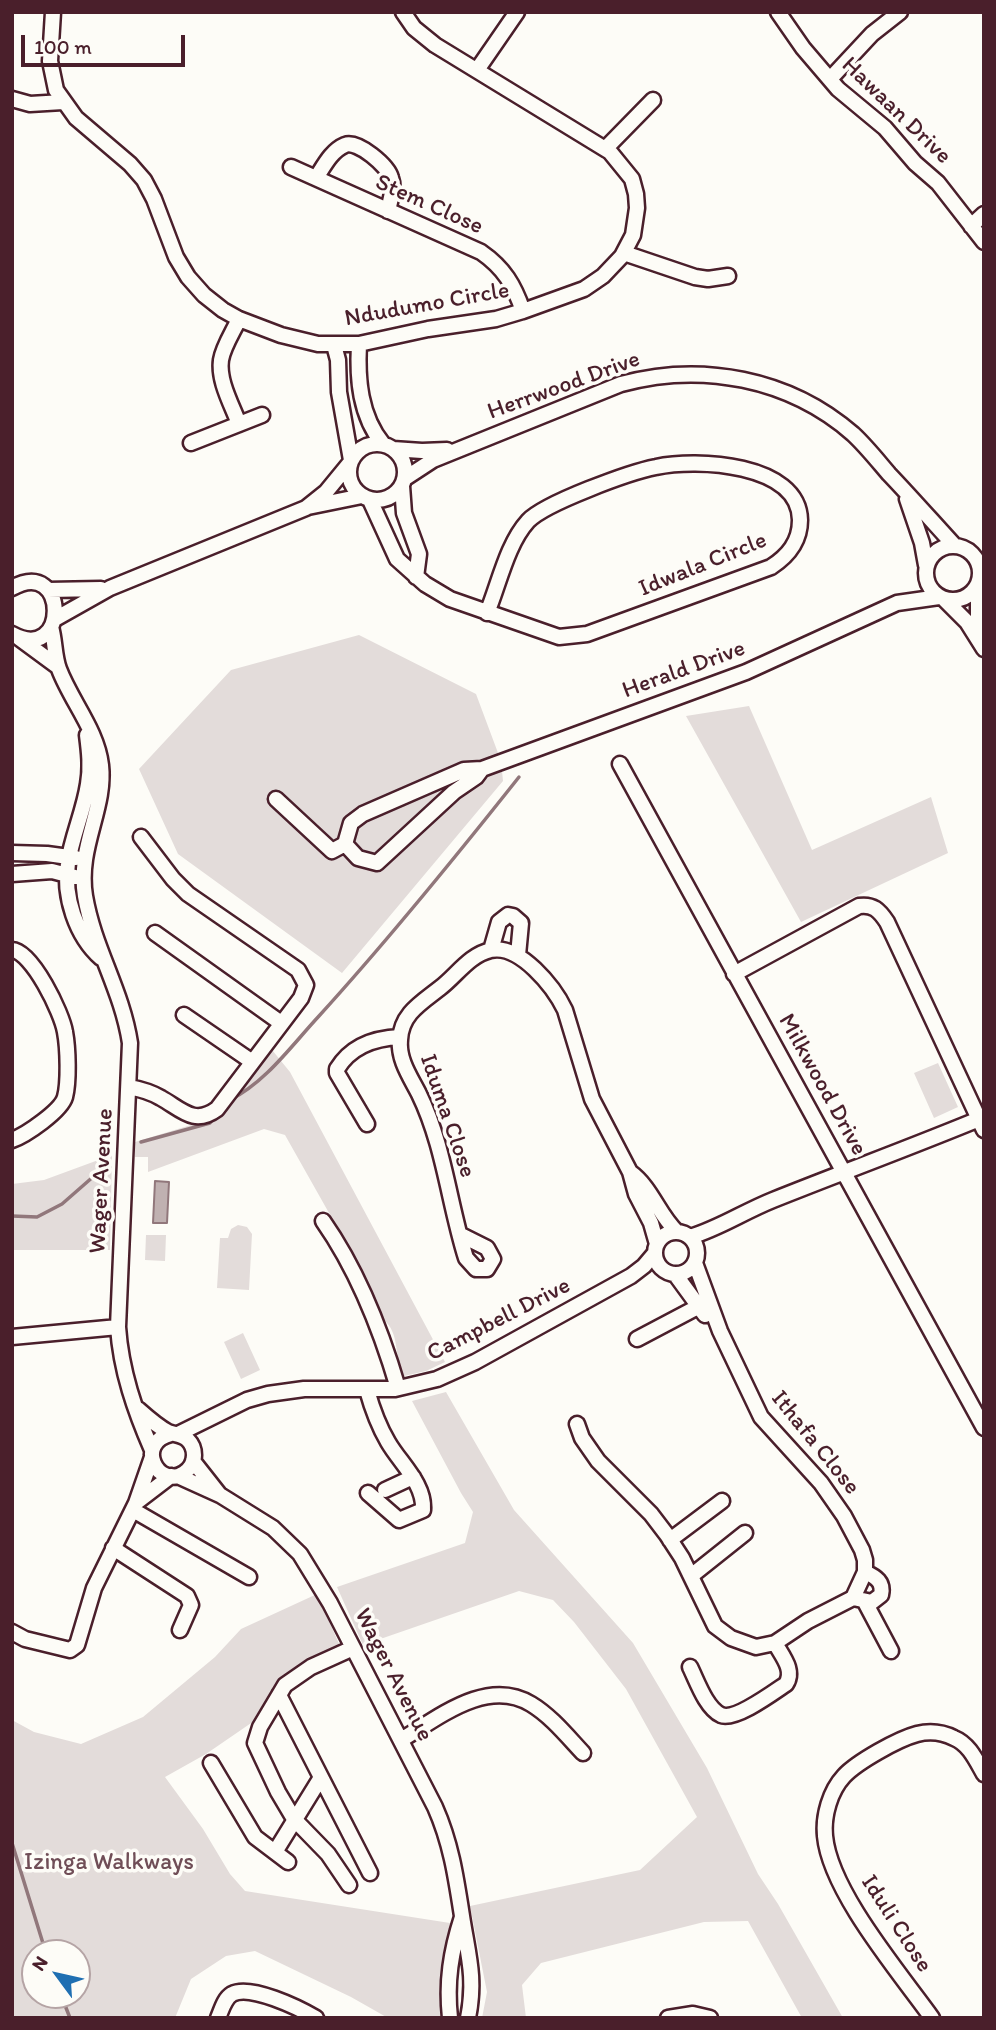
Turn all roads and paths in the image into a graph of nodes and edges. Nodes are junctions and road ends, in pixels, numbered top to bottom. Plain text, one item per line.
1 (53, 12) edge
2 (403, 12) edge
3 (517, 12) edge
4 (778, 12) edge
5 (900, 12) edge
6 (477, 70) junction
7 (830, 79) junction
8 (12, 99) edge
9 (653, 100) dead end
10 (63, 102) junction
11 (606, 149) junction
12 (291, 167) dead end
13 (316, 178) junction
14 (388, 211) junction
15 (984, 215) edge
16 (971, 226) junction
17 (984, 242) edge
18 (624, 253) junction
19 (727, 276) dead end
20 (523, 312) junction
21 (239, 319) junction
22 (359, 344) junction
23 (334, 345) junction
24 (262, 415) dead end
25 (239, 424) junction
26 (191, 443) dead end
27 (388, 446) junction
28 (456, 450) junction
29 (350, 462) junction
30 (403, 483) junction
31 (903, 488) junction
32 (366, 498) junction
33 (306, 508) junction
34 (954, 545) junction
35 (977, 553) edge
36 (925, 570) junction
37 (416, 577) junction
38 (980, 580) edge
39 (16, 582) edge
40 (110, 588) junction
41 (48, 590) junction
42 (942, 598) junction
43 (897, 603) junction
44 (487, 613) junction
45 (53, 623) junction
46 (16, 636) edge
47 (981, 643) edge
48 (57, 666) junction
49 (620, 764) dead end
50 (482, 769) junction
51 (276, 799) dead end
52 (141, 836) dead end
53 (345, 844) junction
54 (12, 853) edge
55 (77, 858) junction
56 (12, 874) edge
57 (68, 875) junction
58 (83, 878) junction
59 (155, 933) dead end
60 (12, 950) edge
61 (491, 950) junction
62 (518, 955) junction
63 (102, 959) junction
64 (734, 974) junction
65 (184, 1015) dead end
66 (281, 1023) junction
67 (400, 1037) junction
68 (251, 1061) junction
69 (129, 1087) junction
70 (982, 1122) edge
71 (367, 1124) dead end
72 (12, 1140) edge
73 (630, 1172) junction
74 (844, 1172) junction
75 (323, 1221) dead end
76 (717, 1229) junction
77 (683, 1234) junction
78 (461, 1235) dead end
79 (656, 1249) junction
80 (696, 1257) junction
81 (672, 1274) junction
82 (631, 1276) junction
83 (704, 1304) junction
84 (118, 1327) junction
85 (12, 1336) edge
86 (637, 1339) dead end
87 (398, 1388) junction
88 (367, 1390) junction
89 (137, 1408) junction
90 (218, 1414) junction
91 (577, 1424) dead end
92 (984, 1428) edge
93 (175, 1434) junction
94 (152, 1454) junction
95 (194, 1456) junction
96 (174, 1476) junction
97 (413, 1477) junction
98 (385, 1490) dead end
99 (368, 1493) dead end
100 (220, 1495) junction
101 (722, 1501) dead end
102 (134, 1506) junction
103 (745, 1533) dead end
104 (670, 1540) junction
105 (113, 1548) junction
106 (865, 1572) junction
107 (691, 1576) junction
108 (249, 1577) dead end
109 (859, 1600) junction
110 (180, 1630) dead end
111 (14, 1637) edge
112 (775, 1643) junction
113 (353, 1648) junction
114 (891, 1651) dead end
115 (690, 1667) dead end
116 (279, 1695) junction
117 (401, 1740) junction
118 (583, 1753) dead end
119 (211, 1763) dead end
120 (984, 1774) edge
121 (320, 1779) junction
122 (294, 1819) junction
123 (275, 1852) junction
124 (289, 1862) dead end
125 (370, 1873) dead end
126 (349, 1885) dead end
127 (462, 1916) junction
128 (218, 2018) edge
129 (316, 2018) edge
130 (450, 2018) edge
131 (468, 2018) edge
132 (668, 2018) edge
133 (710, 2018) edge
134 (932, 2018) edge

1 - 10 street, Ndudumo Circle
2 - 6 street, Ndudumo Circle
3 - 6 street
4 - 7 street, Hawaan Drive
5 - 7 street
6 - 11 street, Ndudumo Circle
7 - 16 street, Hawaan Drive
8 - 10 street
9 - 11 street
10 - 21 street, Ndudumo Circle
11 - 18 street, Ndudumo Circle
12 - 13 street, Stem Close
13 - 14 street, Stem Close
13 - 14 street
14 - 20 street, Stem Close
15 - 16 street
16 - 17 street, Hawaan Drive
18 - 19 street
18 - 20 street, Ndudumo Circle
20 - 22 street, Ndudumo Circle
21 - 23 street, Ndudumo Circle
21 - 25 street
22 - 23 street, Ndudumo Circle
22 - 27 street
23 - 29 street
24 - 25 street
25 - 26 street
27 - 28 street, Herrwood Drive
27 - 29 street
27 - 30 street
28 - 30 street, Herrwood Drive
28 - 31 street, Herrwood Drive
29 - 32 street
29 - 33 street
30 - 32 street
30 - 37 street
31 - 34 street, Herrwood Drive
31 - 36 street, Herrwood Drive
32 - 33 street
32 - 37 street, Idwala Circle
33 - 40 street
34 - 35 street
34 - 36 street
35 - 38 street
36 - 42 street
36 - 43 street, Herald Drive
37 - 44 street, Idwala Circle
38 - 42 street
38 - 47 street
39 - 41 street
40 - 41 street
40 - 45 street
41 - 45 street
42 - 43 street, Herald Drive
42 - 47 street
43 - 50 street, Herald Drive
44 - 44 street, Idwala Circle
45 - 46 street
45 - 48 street
46 - 48 street
48 - 55 street, Wager Avenue
49 - 64 street, Milkwood Drive
50 - 53 street, Herald Drive
50 - 53 street, Herald Drive
51 - 53 street, Herald Drive
52 - 66 street
54 - 55 street
55 - 57 street, Wager Avenue
55 - 58 street, Wager Avenue
56 - 57 street
57 - 58 street
57 - 63 street, Wager Avenue
58 - 63 street, Wager Avenue
59 - 66 street
60 - 72 street
61 - 62 street
61 - 62 street
61 - 67 street, Iduma Close
62 - 73 street
63 - 69 street, Wager Avenue
64 - 70 street
64 - 74 street, Milkwood Drive
65 - 68 street
66 - 68 street
67 - 71 street
67 - 78 street, Iduma Close
68 - 69 street
69 - 84 street, Wager Avenue
70 - 74 street
73 - 77 street
73 - 79 street
74 - 76 street
74 - 92 street, Milkwood Drive
75 - 87 street
76 - 77 street
76 - 80 street
77 - 79 street
77 - 80 street
79 - 81 street
79 - 82 street
80 - 81 street
80 - 83 street, Ithafa Close
81 - 82 street
81 - 83 street, Ithafa Close
82 - 87 street, Campbell Drive
83 - 86 street
83 - 106 street, Ithafa Close
84 - 85 street
84 - 89 street, Wager Avenue
87 - 88 street, Campbell Drive
88 - 90 street, Campbell Drive
88 - 97 street
89 - 93 street
89 - 94 street, Wager Avenue
90 - 93 street, Campbell Drive
90 - 95 street
91 - 104 street
93 - 94 street
93 - 95 street
94 - 96 street
94 - 102 street
95 - 96 street
95 - 100 street
96 - 100 street
96 - 102 street
97 - 98 street
97 - 99 street
100 - 113 street, Wager Avenue
101 - 104 street
102 - 105 street
102 - 108 street
103 - 107 street
104 - 107 street
105 - 110 street
105 - 111 street
106 - 109 street
106 - 109 street, Ithafa Close
107 - 112 street
109 - 112 street
109 - 114 street
112 - 115 street
113 - 116 street
113 - 117 street, Wager Avenue
116 - 121 street
116 - 122 street
117 - 118 street
117 - 127 street, Wager Avenue
119 - 123 street
120 - 134 street, Iduli Close
121 - 122 street
121 - 125 street
122 - 123 street
122 - 126 street
123 - 124 street
127 - 130 street, Wager Avenue
127 - 131 street, Wager Avenue
128 - 129 street
132 - 133 street

